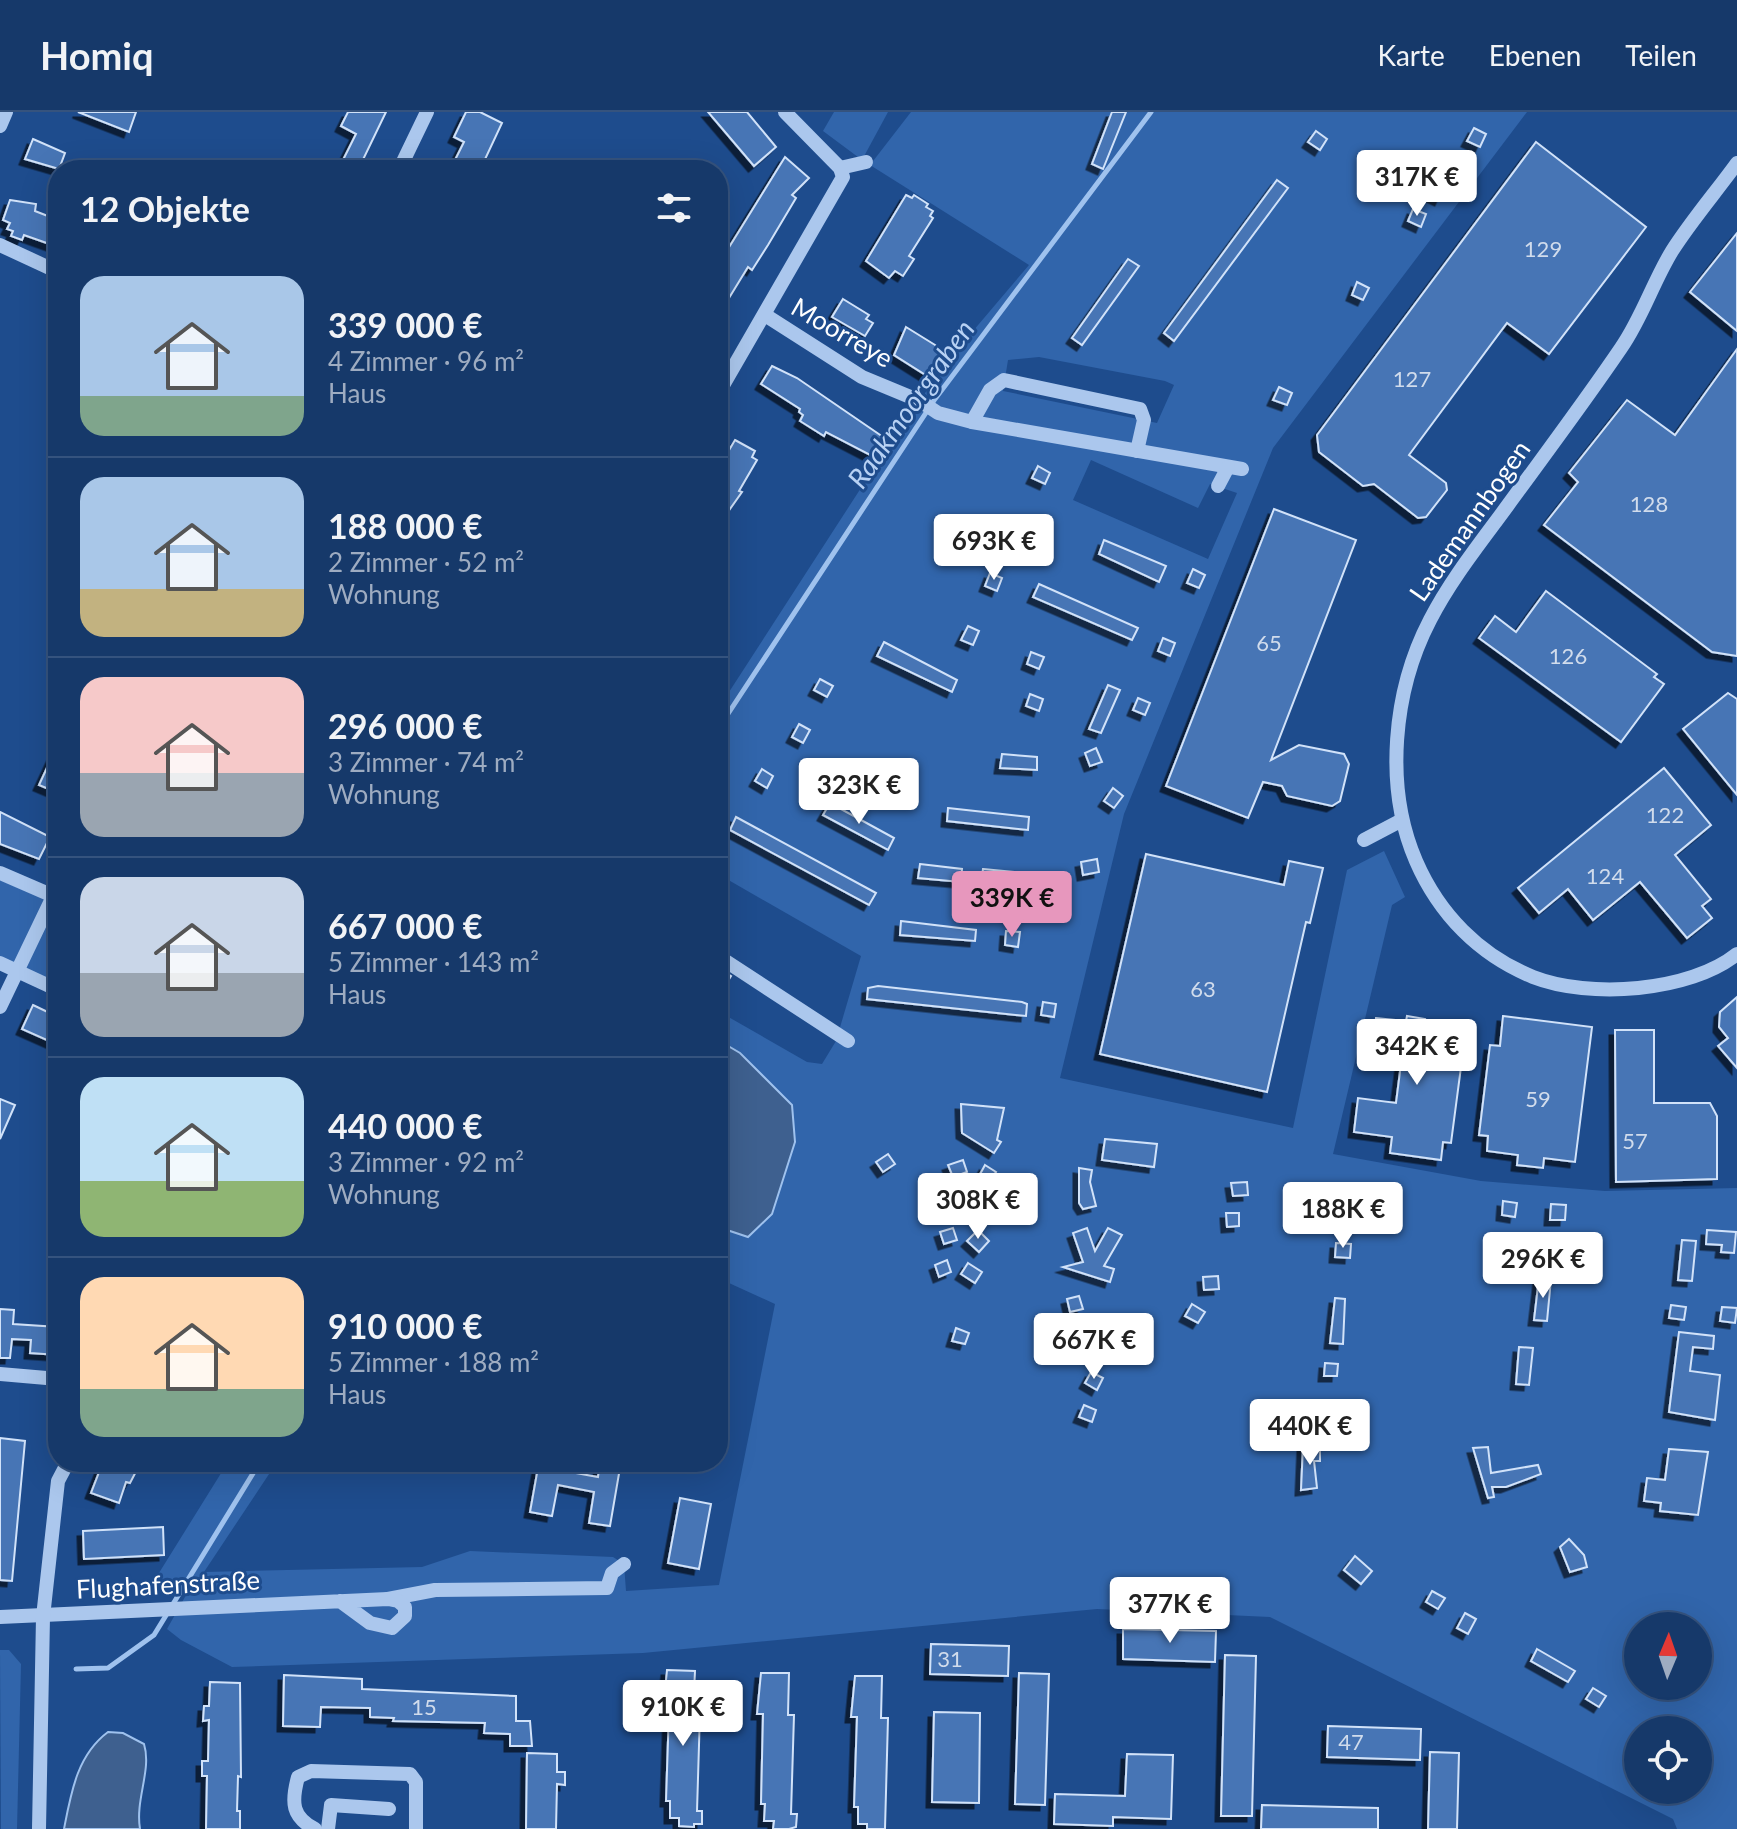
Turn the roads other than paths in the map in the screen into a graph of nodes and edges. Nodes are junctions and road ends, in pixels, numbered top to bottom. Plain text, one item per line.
1 (6, 112) edge
2 (427, 112) edge
3 (785, 112) edge
4 (0, 126) edge
5 (404, 160) edge
6 (866, 162) dead end
7 (1737, 163) edge
8 (842, 172) junction
9 (0, 245) edge
10 (48, 267) edge
11 (765, 315) junction
12 (728, 377) edge
13 (972, 422) junction
14 (1137, 451) junction
15 (1218, 486) dead end
16 (1402, 820) junction
17 (1364, 840) dead end
18 (0, 873) edge
19 (48, 890) edge
20 (48, 910) edge
21 (1737, 954) edge
22 (0, 963) edge
23 (728, 963) edge
24 (17, 969) junction
25 (48, 985) edge
26 (0, 1007) edge
27 (848, 1041) dead end
28 (0, 1374) edge
29 (48, 1378) edge
30 (63, 1472) edge
31 (624, 1564) dead end
32 (388, 1599) junction
33 (340, 1601) junction
34 (0, 1617) edge
35 (43, 1617) junction
36 (389, 1809) dead end
37 (39, 1829) edge
38 (315, 1829) edge
39 (328, 1829) edge
40 (416, 1829) edge

1 - 4 street
2 - 5 street
3 - 8 street
6 - 8 street
7 - 16 street, Lademannbogen
8 - 11 street, Moorreye
9 - 10 street
11 - 12 street, Moorreye
11 - 13 street, Moorreye
13 - 14 street, Moorreye
13 - 14 street
14 - 15 street, Moorreye
16 - 17 street
16 - 21 street, Lademannbogen
18 - 19 street
20 - 24 street
22 - 24 street
23 - 27 street
24 - 25 street
24 - 26 street
28 - 29 street
30 - 35 street
31 - 32 street, Flughafenstraße
32 - 33 street, Flughafenstraße
32 - 33 street
33 - 35 street, Flughafenstraße
34 - 35 street, Flughafenstraße
35 - 37 street
36 - 39 street
38 - 40 street

